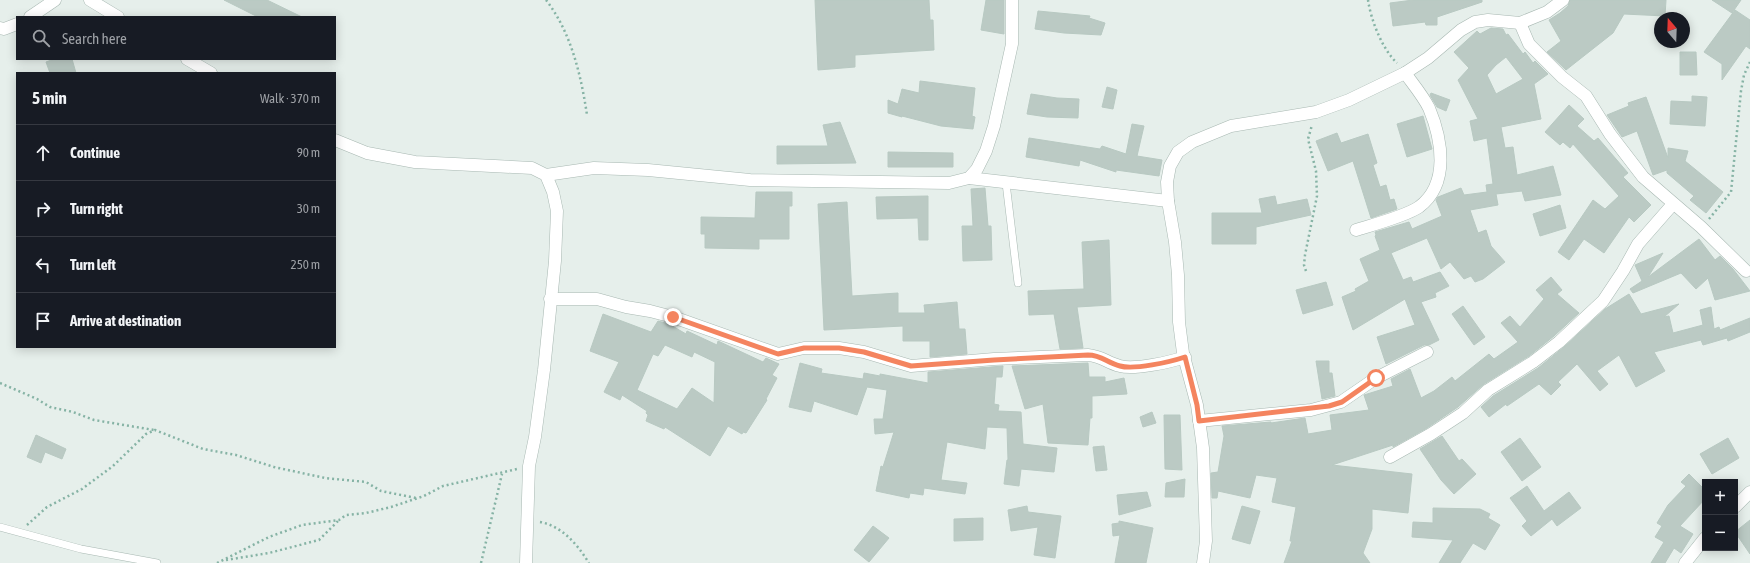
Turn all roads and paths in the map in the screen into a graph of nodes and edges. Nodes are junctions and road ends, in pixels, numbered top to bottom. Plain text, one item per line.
1 (55, 0) edge
2 (90, 0) edge
3 (546, 0) edge
4 (1012, 0) edge
5 (1368, 0) edge
6 (1562, 0) edge
7 (31, 16) edge
8 (116, 16) edge
9 (1520, 23) junction
10 (16, 24) edge
11 (0, 28) edge
12 (190, 60) edge
13 (1750, 62) edge
14 (208, 72) edge
15 (1405, 72) junction
16 (1316, 112) junction
17 (587, 114) dead end
18 (336, 140) edge
19 (546, 175) junction
20 (968, 178) junction
21 (1006, 183) junction
22 (1168, 201) junction
23 (1673, 204) junction
24 (1701, 227) junction
25 (1356, 230) dead end
26 (1306, 271) dead end
27 (1746, 271) dead end
28 (1018, 284) dead end
29 (550, 299) junction
30 (1427, 352) dead end
31 (1185, 357) junction
32 (0, 383) edge
33 (1199, 421) junction
34 (155, 430) junction
35 (1390, 457) dead end
36 (529, 466) junction
37 (502, 474) junction
38 (1750, 492) edge
39 (416, 498) junction
40 (1738, 504) edge
41 (528, 519) junction
42 (339, 520) junction
43 (0, 527) edge
44 (19, 532) junction
45 (1702, 542) edge
46 (222, 561) junction
47 (157, 563) edge
48 (217, 563) edge
49 (481, 563) edge
50 (526, 563) edge
51 (589, 563) edge
52 (1203, 563) edge
53 (1685, 563) edge

1 - 7 street
2 - 8 street
3 - 17 path
4 - 20 street
5 - 15 path
6 - 9 street
9 - 15 street
9 - 23 street
10 - 11 street
12 - 14 street
13 - 24 path
15 - 16 street
15 - 25 street
16 - 22 street
16 - 26 path
18 - 19 street
19 - 20 street
19 - 29 street
20 - 21 street
21 - 22 street
21 - 28 lane
22 - 31 street
23 - 24 street
23 - 35 street
24 - 27 street
29 - 31 street
29 - 36 street
30 - 33 street
31 - 33 street
32 - 34 path
33 - 52 street
34 - 39 path
34 - 44 path
36 - 37 path
36 - 41 street
37 - 39 path
37 - 49 path
38 - 40 street
39 - 42 path
41 - 50 street
41 - 51 path
42 - 46 path
42 - 46 path
43 - 44 lane
44 - 47 lane
45 - 53 street
46 - 48 path

